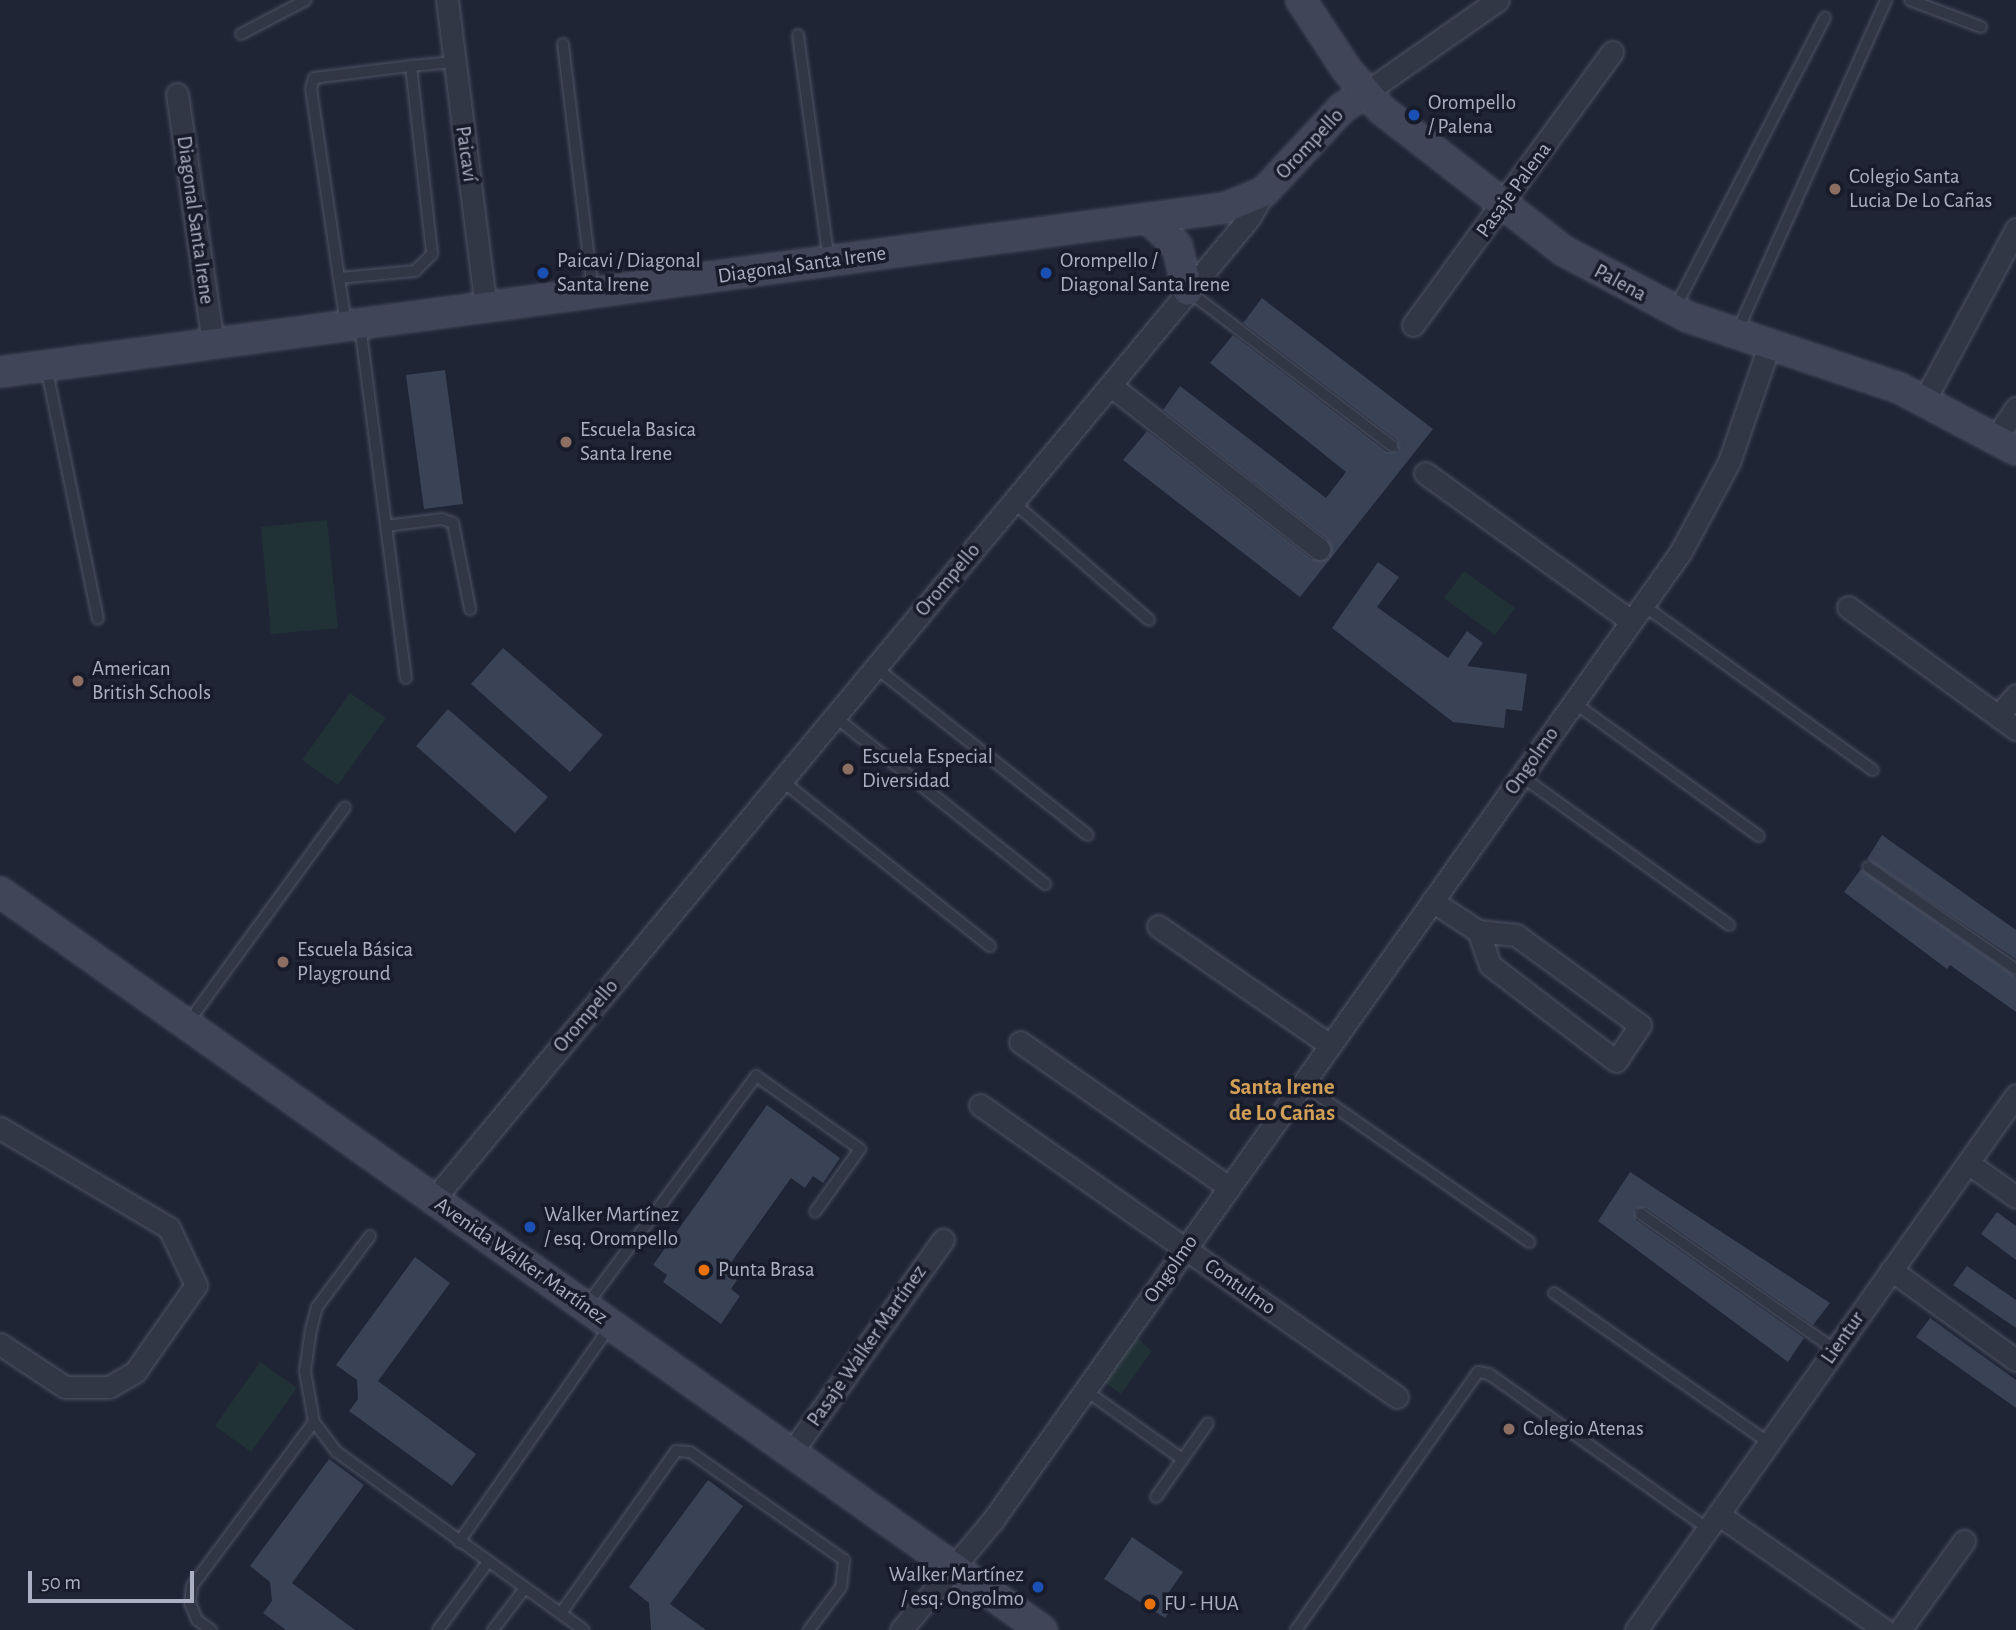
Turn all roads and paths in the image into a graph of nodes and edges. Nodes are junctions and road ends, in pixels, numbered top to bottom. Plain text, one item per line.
1 (306, 0) edge
2 (447, 0) edge
3 (1301, 0) edge
4 (1498, 0) edge
5 (1886, 0) edge
6 (1910, 0) edge
7 (1825, 18) dead end
8 (1980, 27) dead end
9 (241, 34) dead end
10 (798, 34) dead end
11 (563, 44) dead end
12 (1612, 52) dead end
13 (454, 62) junction
14 (411, 66) junction
15 (1365, 93) junction
16 (177, 94) dead end
17 (1264, 192) junction
18 (1502, 208) junction
19 (1149, 219) junction
20 (2016, 229) edge
21 (829, 261) junction
22 (339, 278) junction
23 (1188, 291) junction
24 (594, 293) junction
25 (486, 307) junction
26 (1674, 310) junction
27 (1413, 325) dead end
28 (353, 326) junction
29 (1736, 336) junction
30 (213, 345) junction
31 (1769, 346) junction
32 (46, 366) junction
33 (0, 372) edge
34 (1110, 385) junction
35 (1925, 399) junction
36 (2016, 408) edge
37 (2007, 443) edge
38 (1392, 446) dead end
39 (1425, 473) dead end
40 (1013, 502) junction
41 (386, 526) junction
42 (1319, 549) dead end
43 (1848, 607) dead end
44 (470, 609) dead end
45 (1637, 613) junction
46 (98, 618) dead end
47 (1149, 620) dead end
48 (875, 667) junction
49 (406, 678) dead end
50 (2016, 695) edge
51 (1573, 702) junction
52 (834, 716) junction
53 (1998, 716) junction
54 (2016, 729) edge
55 (1873, 770) dead end
56 (1521, 776) junction
57 (781, 780) junction
58 (345, 807) dead end
59 (1088, 835) dead end
60 (1759, 835) dead end
61 (1868, 867) dead end
62 (1045, 884) dead end
63 (0, 892) edge
64 (1432, 901) junction
65 (1729, 925) dead end
66 (1158, 926) dead end
67 (1478, 930) junction
68 (990, 946) dead end
69 (2016, 969) edge
70 (187, 1024) junction
71 (1020, 1042) dead end
72 (1330, 1045) junction
73 (1302, 1084) junction
74 (2016, 1095) edge
75 (980, 1105) dead end
76 (0, 1128) edge
77 (1968, 1163) junction
78 (1229, 1187) junction
79 (2016, 1197) edge
80 (434, 1199) junction
81 (815, 1212) dead end
82 (1641, 1214) dead end
83 (370, 1236) dead end
84 (943, 1240) dead end
85 (1529, 1242) dead end
86 (1185, 1249) junction
87 (1891, 1270) junction
88 (1554, 1293) dead end
89 (586, 1307) junction
90 (611, 1325) junction
91 (0, 1344) edge
92 (1835, 1350) junction
93 (2016, 1360) edge
94 (1085, 1390) junction
95 (1397, 1397) dead end
96 (314, 1422) junction
97 (1208, 1423) dead end
98 (1769, 1443) junction
99 (792, 1453) junction
100 (1182, 1459) junction
101 (1156, 1497) dead end
102 (1713, 1521) junction
103 (1964, 1541) dead end
104 (459, 1542) junction
105 (488, 1562) junction
106 (952, 1566) junction
107 (525, 1588) junction
108 (561, 1613) junction
109 (211, 1630) edge
110 (438, 1630) edge
111 (493, 1630) edge
112 (584, 1630) edge
113 (809, 1630) edge
114 (901, 1630) edge
115 (1042, 1630) edge
116 (1296, 1630) edge
117 (1636, 1630) edge
118 (1885, 1630) edge
119 (1900, 1630) edge

1 - 9 lane
2 - 13 street, Paicaví
3 - 15 street, Palena
4 - 15 street, Orompello
5 - 29 lane
6 - 8 lane
7 - 26 lane
10 - 21 lane
11 - 24 lane
12 - 18 street, Pasaje Palena
13 - 14 lane
13 - 25 street, Paicaví
14 - 22 lane
14 - 22 lane
15 - 17 street, Orompello
15 - 18 street, Palena
16 - 30 street, Diagonal Santa Irene
17 - 19 street, Diagonal Santa Irene
17 - 23 street, Orompello
18 - 26 street, Palena
18 - 27 street, Pasaje Palena
19 - 21 street, Diagonal Santa Irene
19 - 23 street
20 - 35 street
21 - 24 street, Diagonal Santa Irene
22 - 28 lane
23 - 34 street, Orompello
23 - 38 lane
24 - 25 street, Diagonal Santa Irene
25 - 28 street, Diagonal Santa Irene
26 - 29 street, Palena
28 - 30 street, Diagonal Santa Irene
28 - 41 lane
29 - 31 street, Palena
30 - 32 street, Diagonal Santa Irene
31 - 35 street, Palena
31 - 45 street, Ongolmo
32 - 33 street, Diagonal Santa Irene
32 - 46 lane
34 - 40 street, Orompello
34 - 42 street
35 - 37 street, Palena
36 - 37 street
39 - 45 street
40 - 47 lane
40 - 48 street, Orompello
41 - 44 lane
41 - 49 lane
43 - 53 street
45 - 51 street, Ongolmo
45 - 55 lane
48 - 52 street, Orompello
48 - 59 lane
50 - 53 street
51 - 56 street, Ongolmo
51 - 60 lane
52 - 57 street, Orompello
52 - 62 lane
53 - 54 street
56 - 64 street, Ongolmo
56 - 65 lane
57 - 68 lane
57 - 80 street, Orompello
58 - 70 lane
61 - 69 lane
63 - 70 street, Avenida Walker Martínez
64 - 67 street
64 - 72 street, Ongolmo
66 - 72 street
67 - 67 street
70 - 80 street, Avenida Walker Martínez
71 - 78 street
72 - 73 street, Ongolmo
73 - 78 street, Ongolmo
73 - 85 lane
74 - 77 street, Lientur
75 - 86 street, Contulmo
76 - 91 street
77 - 79 street
77 - 87 street, Lientur
78 - 86 street, Ongolmo
80 - 89 street, Avenida Walker Martínez
81 - 89 lane
82 - 92 lane
83 - 96 lane
84 - 99 street, Pasaje Walker Martínez
86 - 94 street, Ongolmo
86 - 95 street, Contulmo
87 - 92 street, Lientur
87 - 93 street
88 - 98 lane
89 - 90 street, Avenida Walker Martínez
90 - 99 street, Avenida Walker Martínez
90 - 104 lane
92 - 98 street, Lientur
94 - 100 lane
94 - 106 street, Ongolmo
96 - 104 lane
96 - 109 lane
97 - 100 lane
98 - 102 street, Lientur
99 - 106 street, Avenida Walker Martínez
100 - 101 lane
102 - 116 lane
102 - 117 street, Lientur
102 - 118 street
103 - 119 street
104 - 105 lane
105 - 107 lane
105 - 110 lane
106 - 114 street, Ongolmo
106 - 115 street, Avenida Walker Martínez
107 - 108 lane
107 - 111 lane
108 - 112 lane
108 - 113 lane

